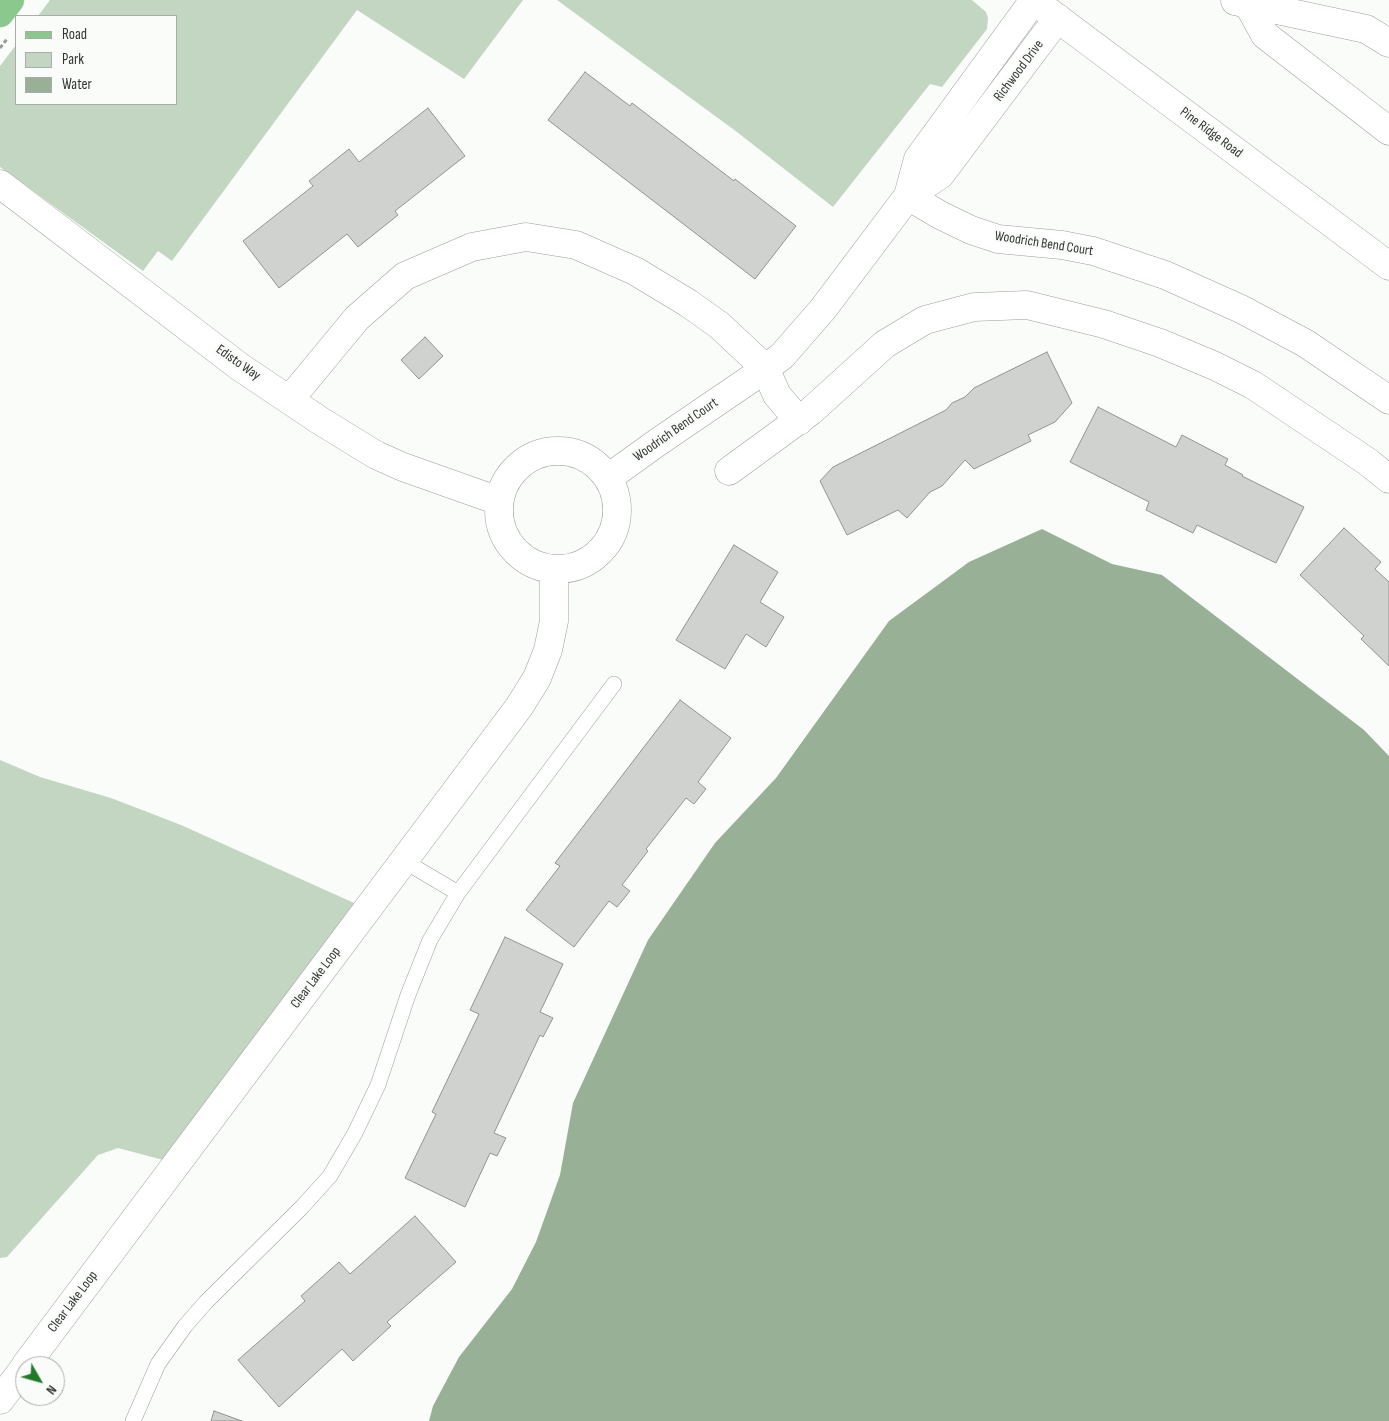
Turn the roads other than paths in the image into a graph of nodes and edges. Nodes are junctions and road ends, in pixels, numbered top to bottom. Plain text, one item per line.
1 (10, 0) edge
2 (1034, 0) edge
3 (1254, 3) edge
4 (0, 13) edge
5 (1058, 18) junction
6 (1389, 43) edge
7 (956, 106) junction
8 (979, 123) junction
9 (1389, 131) edge
10 (0, 184) edge
11 (908, 196) junction
12 (1389, 266) edge
13 (765, 368) junction
14 (290, 399) junction
15 (1389, 400) edge
16 (799, 421) junction
17 (729, 471) dead end
18 (608, 478) junction
19 (1389, 478) edge
20 (499, 501) junction
21 (554, 569) junction
22 (614, 684) dead end
23 (404, 861) junction
24 (458, 894) junction
25 (33, 1356) edge
26 (15, 1380) edge
27 (0, 1400) edge
28 (133, 1421) edge

1 - 4 main road
2 - 5 street, Pine Ridge Road
2 - 7 street
3 - 6 street
3 - 9 street
5 - 8 street, Richwood Drive
5 - 12 street, Pine Ridge Road
7 - 8 street
7 - 11 street
8 - 11 street, Richwood Drive
10 - 14 street, Edisto Way
11 - 13 street, Woodrich Bend Court
11 - 15 street, Woodrich Bend Court
13 - 14 street
13 - 16 street
13 - 18 street, Woodrich Bend Court
14 - 20 street, Edisto Way
16 - 17 street
16 - 19 street
18 - 20 street
18 - 21 street
20 - 21 street
21 - 23 street, Clear Lake Loop
22 - 24 lane
23 - 24 lane
23 - 25 street, Clear Lake Loop
24 - 28 lane
26 - 27 street, Clear Lake Loop

